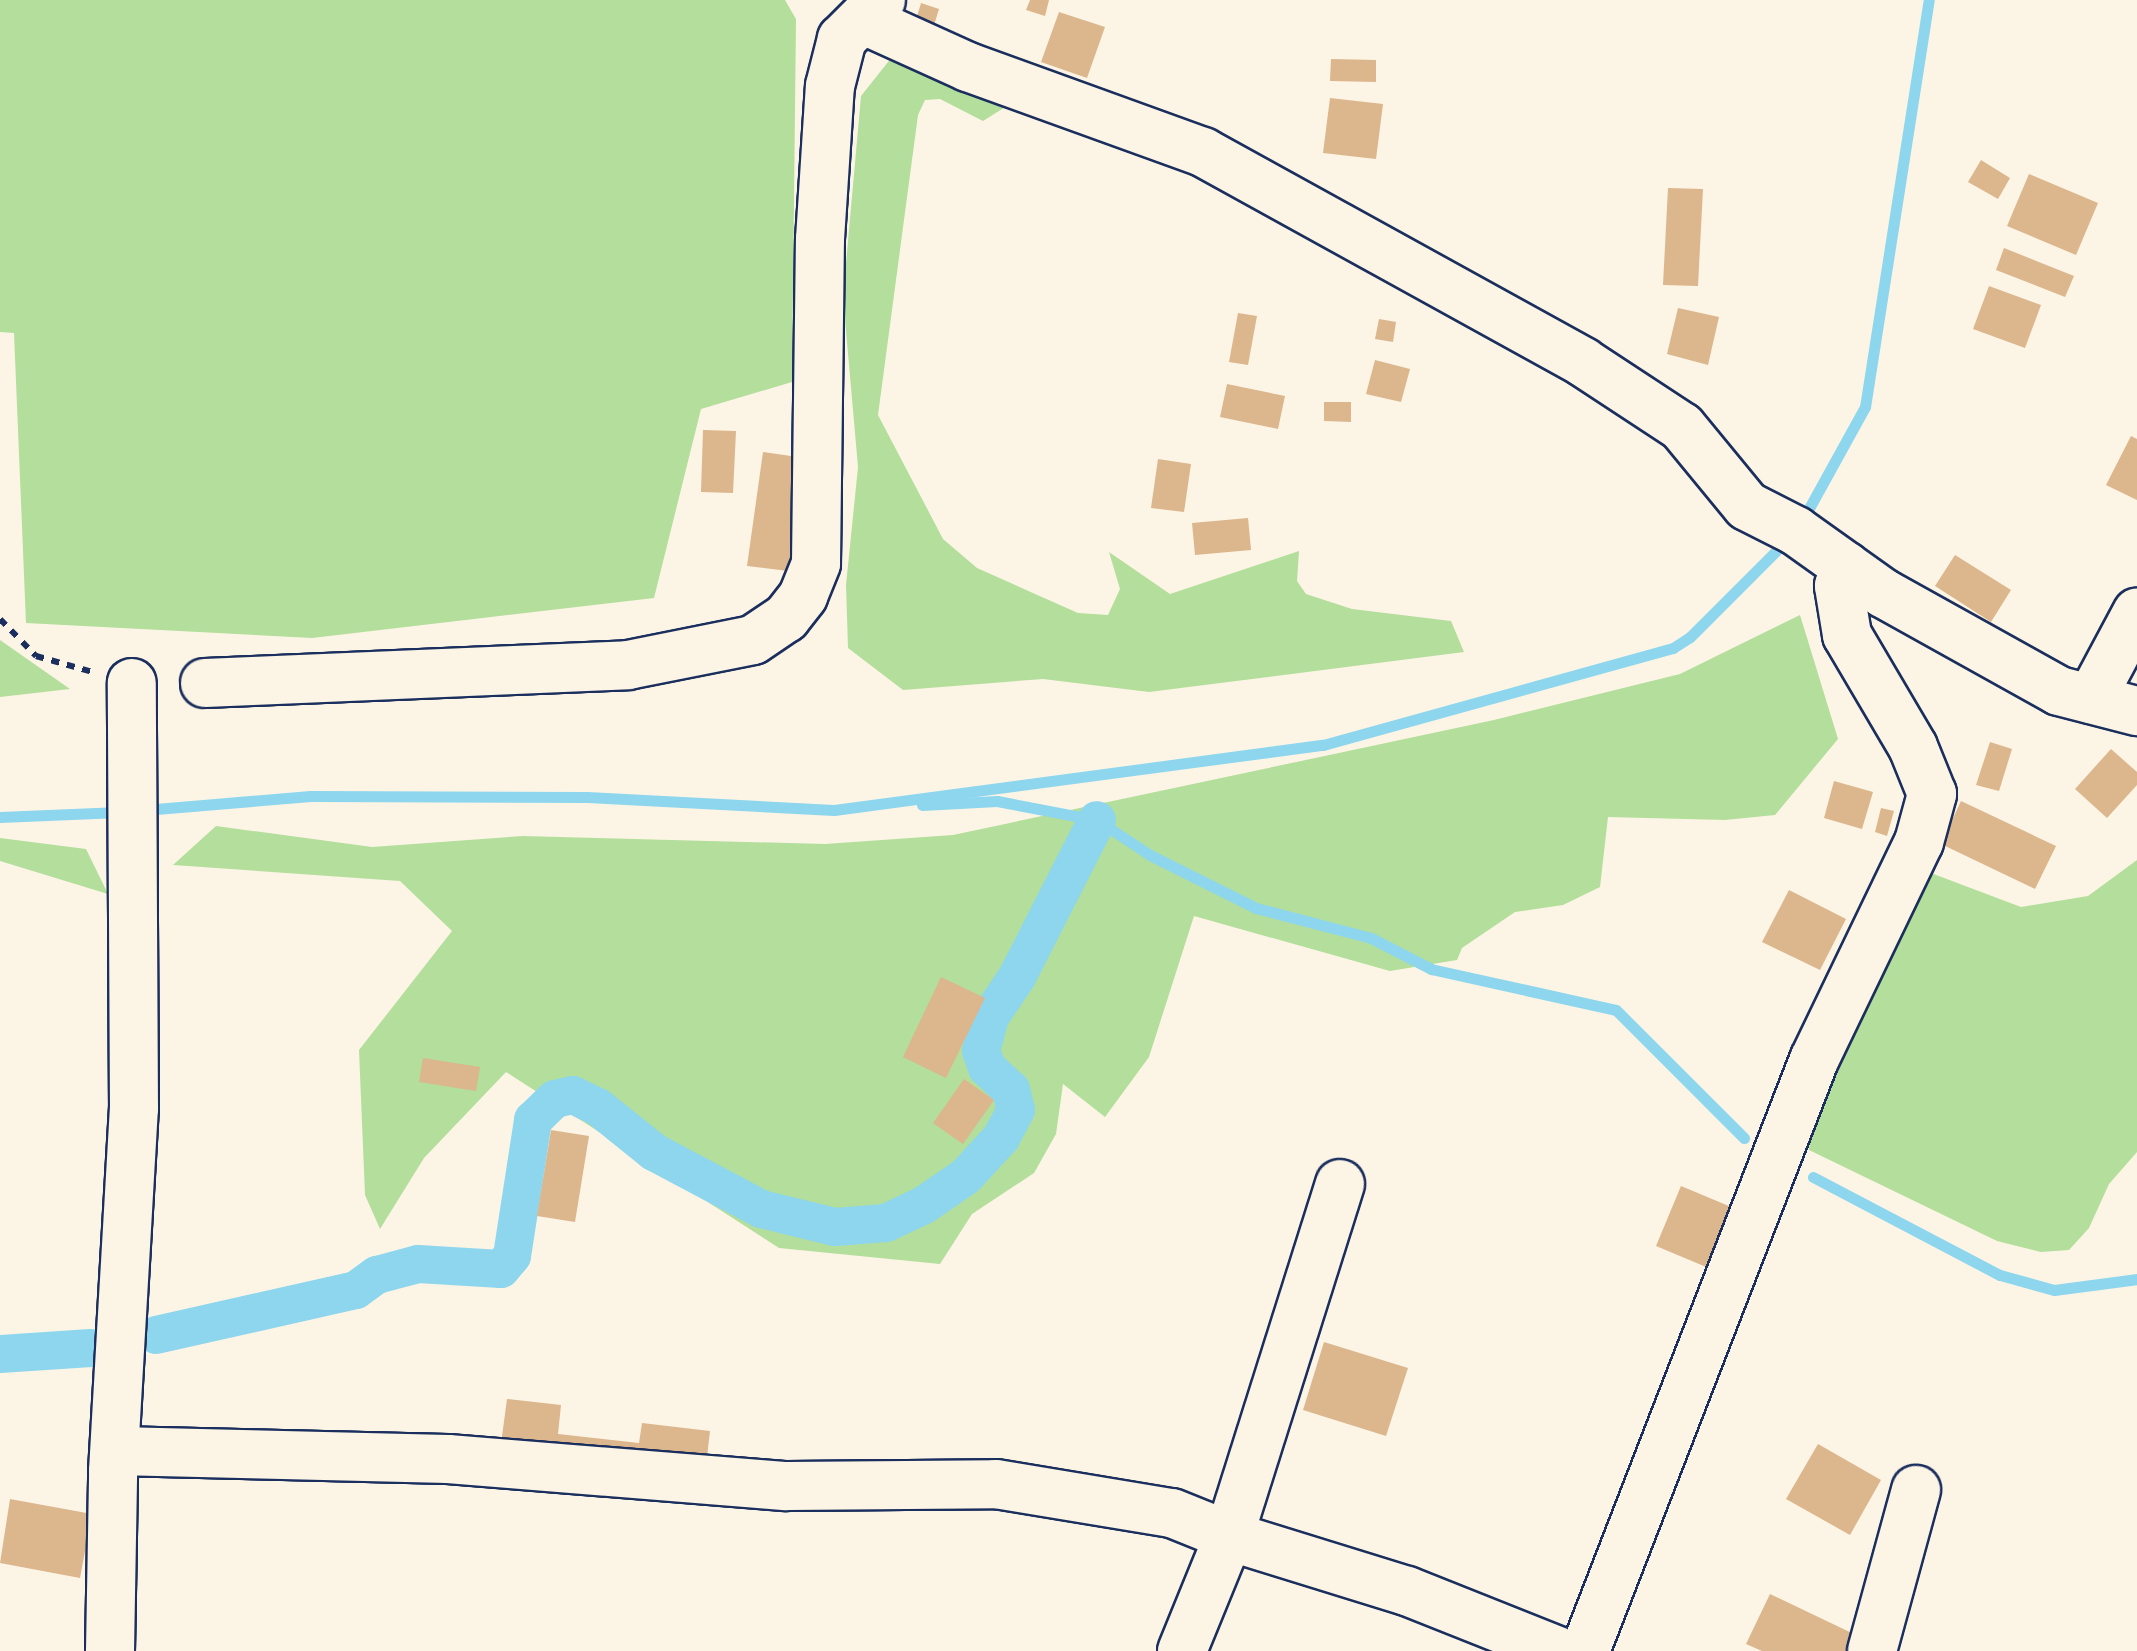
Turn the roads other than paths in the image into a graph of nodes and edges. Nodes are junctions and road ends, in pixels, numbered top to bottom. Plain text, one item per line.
1 (872, 10) edge
2 (1846, 566) junction
3 (2137, 613) edge
4 (132, 683) dead end
5 (206, 683) dead end
6 (2090, 699) junction
7 (2137, 711) edge
8 (1340, 1184) dead end
9 (117, 1451) junction
10 (1916, 1490) dead end
11 (1229, 1536) junction
12 (110, 1651) edge
13 (1182, 1651) edge
14 (1558, 1651) edge
15 (1585, 1651) edge
16 (1872, 1651) edge

1 - 2 street
1 - 5 street
2 - 6 street
2 - 15 street
3 - 6 street
4 - 9 street
6 - 7 street
8 - 11 street
9 - 11 street
9 - 12 street
10 - 16 street
11 - 13 street
11 - 14 street

